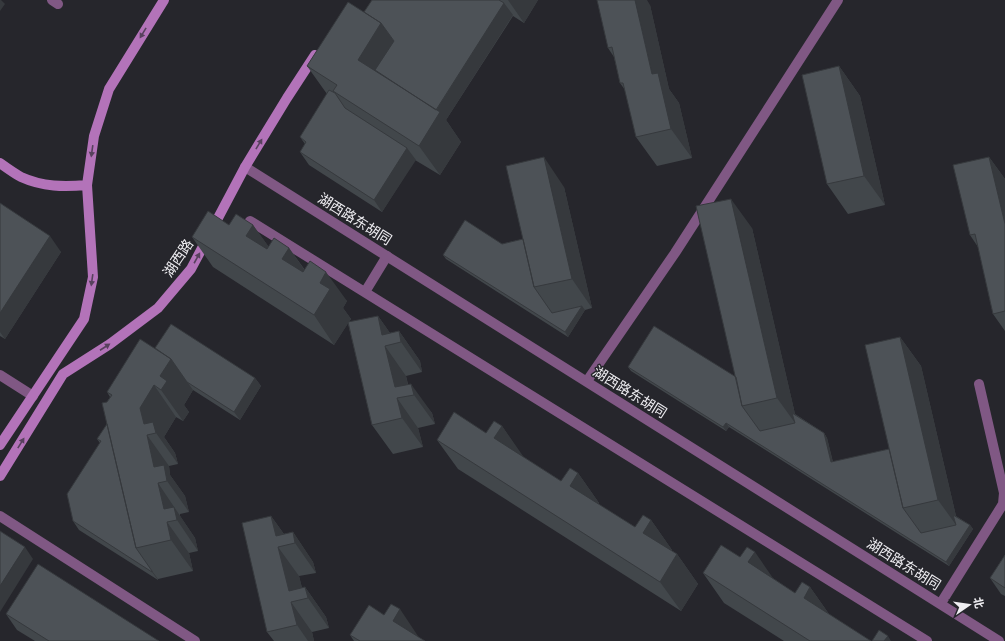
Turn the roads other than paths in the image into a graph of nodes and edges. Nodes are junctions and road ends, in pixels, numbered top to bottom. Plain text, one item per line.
1 (164, 0) edge
2 (838, 0) edge
3 (321, 46) edge
4 (0, 163) edge
5 (244, 167) junction
6 (87, 185) junction
7 (250, 220) dead end
8 (387, 256) junction
9 (365, 292) junction
10 (0, 375) edge
11 (587, 381) junction
12 (979, 384) dead end
13 (33, 396) junction
14 (0, 445) edge
15 (0, 476) edge
16 (1004, 492) edge
17 (0, 516) edge
18 (941, 603) junction
19 (195, 641) edge
20 (927, 641) edge
21 (999, 641) edge

1 -> 6 main road
2 - 11 street
5 -> 3 main road, 湖西路
4 - 6 main road
5 - 8 street, 湖西路东胡同
15 -> 5 main road, 湖西路
6 -> 13 main road
7 - 9 street
8 - 9 street
8 - 11 street, 湖西路东胡同
9 - 20 street
10 - 13 street
11 - 18 street, 湖西路东胡同
12 - 16 street
13 - 14 main road
16 - 18 street
17 - 19 street
18 - 21 street, 湖西路东胡同

